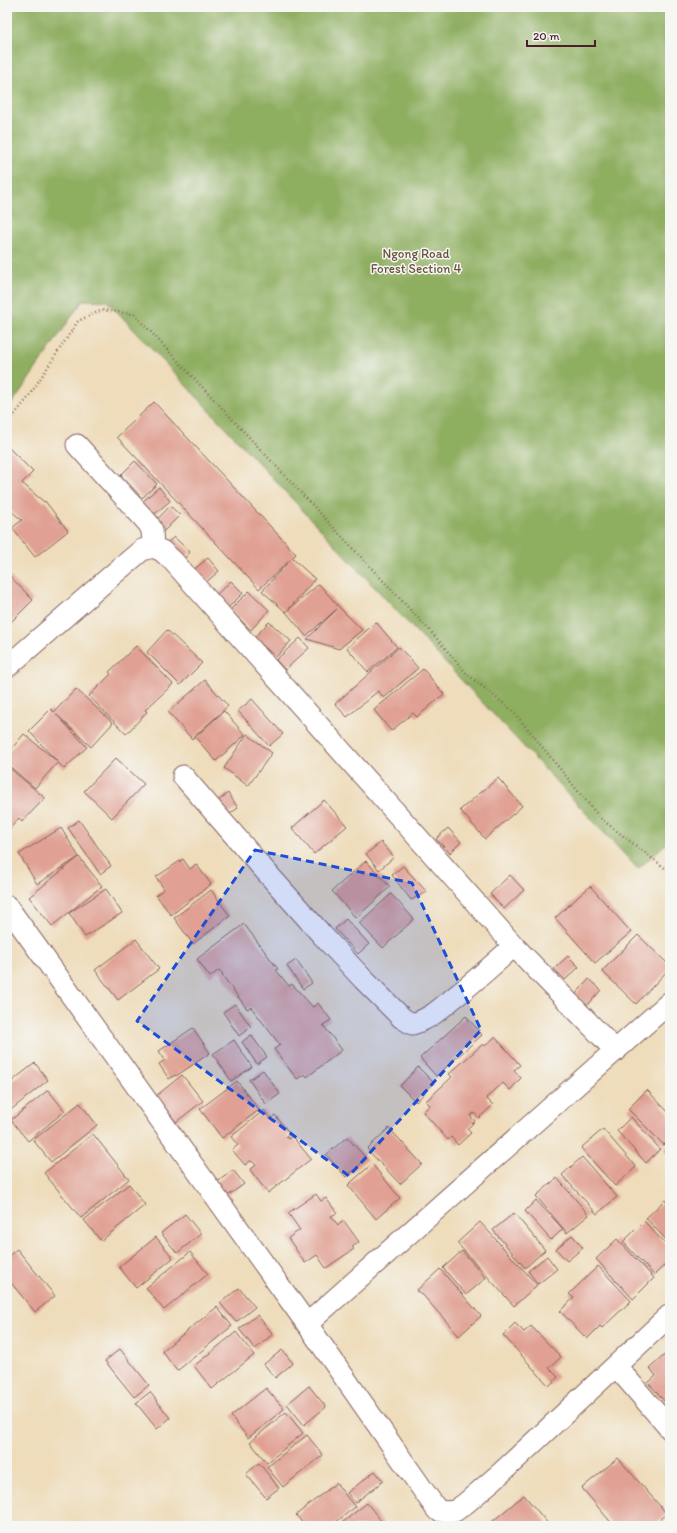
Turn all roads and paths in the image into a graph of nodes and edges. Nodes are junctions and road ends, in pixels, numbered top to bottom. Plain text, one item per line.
1 (7, 424) edge
2 (77, 445) dead end
3 (153, 547) junction
4 (7, 667) edge
5 (183, 776) dead end
6 (670, 872) edge
7 (7, 906) edge
8 (514, 946) junction
9 (670, 1002) edge
10 (616, 1051) junction
11 (670, 1315) edge
12 (307, 1324) junction
13 (616, 1366) junction
14 (670, 1429) edge
15 (443, 1518) edge

1 - 6 path
2 - 3 street
3 - 4 street
3 - 8 street
5 - 8 street
7 - 12 street
8 - 10 street
9 - 10 street
10 - 12 street
11 - 13 street
12 - 15 street
13 - 14 street
13 - 15 street

